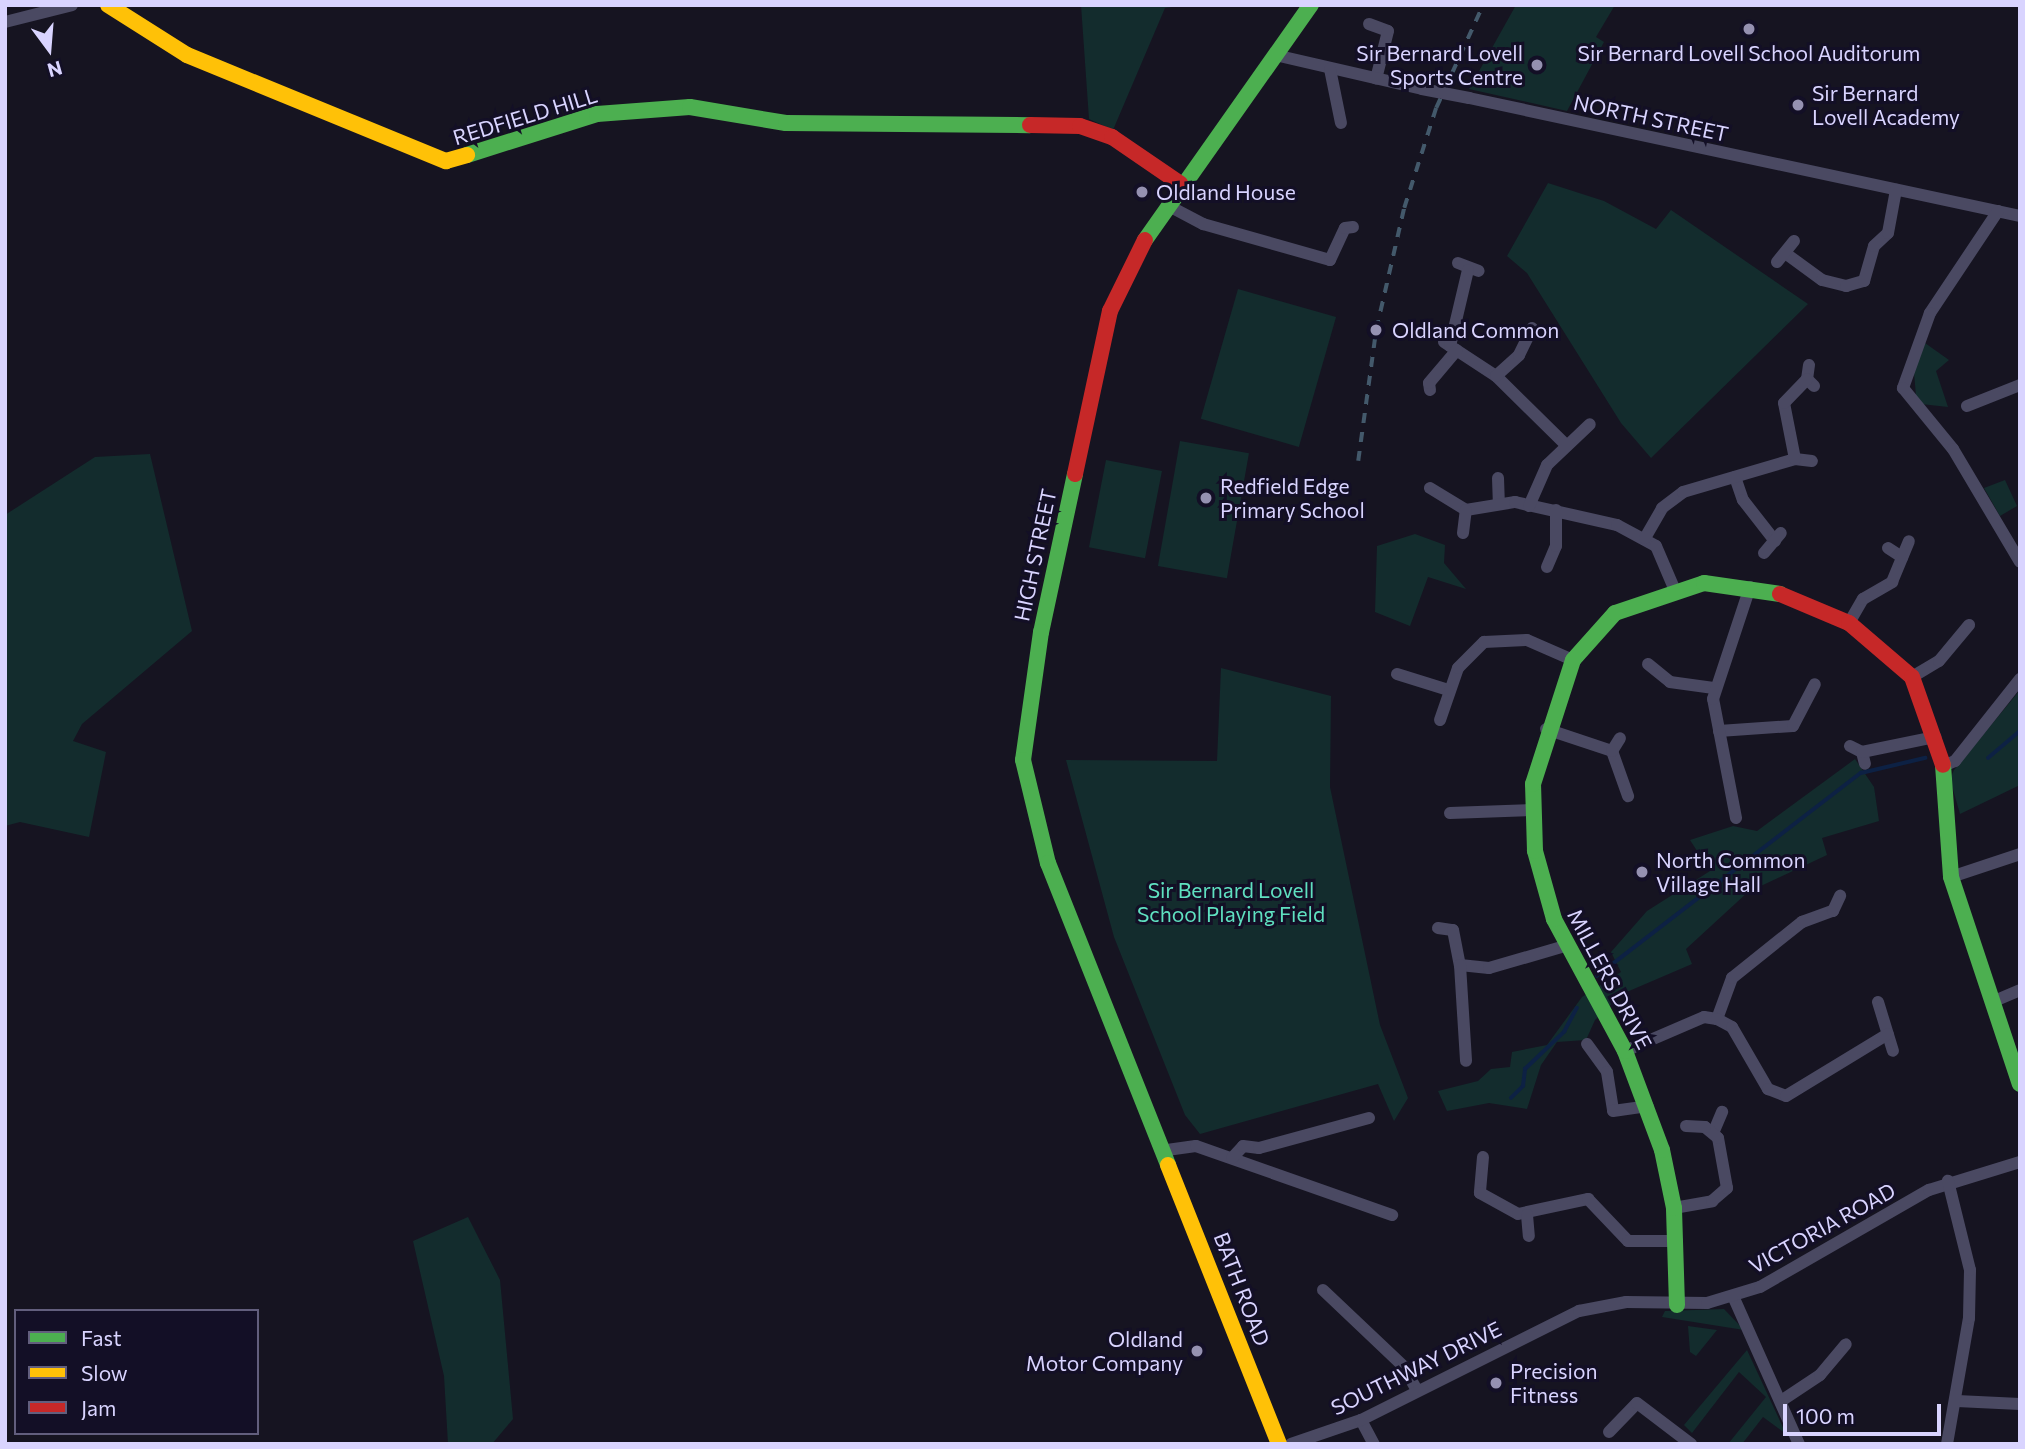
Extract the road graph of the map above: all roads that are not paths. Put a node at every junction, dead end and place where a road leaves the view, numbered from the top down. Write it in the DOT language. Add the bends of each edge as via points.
graph roads {
  1 [pos="72,5"];
  2 [pos="108,5"];
  3 [pos="1310,6"];
  4 [pos="5,22"];
  5 [pos="1369,24"];
  6 [pos="1275,55"];
  7 [pos="1330,69"];
  8 [pos="1376,79"];
  9 [pos="1340,123"];
  10 [pos="1181,184"];
  11 [pos="1896,190"];
  12 [pos="1167,205"];
  13 [pos="1998,211"];
  14 [pos="2020,216"];
  15 [pos="1353,227"];
  16 [pos="1794,241"];
  17 [pos="1468,268"];
  18 [pos="1532,328"];
  19 [pos="1450,346"];
  20 [pos="1809,365"];
  21 [pos="1496,376"];
  22 [pos="2020,385"];
  23 [pos="1430,390"];
  24 [pos="1967,406"];
  25 [pos="1590,424"];
  26 [pos="1566,445"];
  27 [pos="1795,459"];
  28 [pos="1812,461"];
  29 [pos="1735,477"];
  30 [pos="1498,478"];
  31 [pos="1430,488"];
  32 [pos="1499,502"];
  33 [pos="1529,506"];
  34 [pos="1466,510"];
  35 [pos="1556,510"];
  36 [pos="1463,533"];
  37 [pos="1645,538"];
  38 [pos="1909,541"];
  39 [pos="1888,548"];
  40 [pos="1764,553"];
  41 [pos="1902,556"];
  42 [pos="2020,562"];
  43 [pos="1548,567"];
  44 [pos="1750,587"];
  45 [pos="1674,588"];
  46 [pos="1849,623"];
  47 [pos="1969,625"];
  48 [pos="1960,640"];
  49 [pos="1972,648"];
  50 [pos="1573,660"];
  51 [pos="1648,664"];
  52 [pos="1397,674"];
  53 [pos="1912,677"];
  54 [pos="2020,679"];
  55 [pos="1815,684"];
  56 [pos="1714,688"];
  57 [pos="1448,690"];
  58 [pos="1440,720"];
  59 [pos="1546,729"];
  60 [pos="1719,732"];
  61 [pos="1935,737"];
  62 [pos="1620,738"];
  63 [pos="1850,746"];
  64 [pos="1612,751"];
  65 [pos="1943,766"];
  66 [pos="1628,796"];
  67 [pos="1532,810"];
  68 [pos="1450,813"];
  69 [pos="1736,818"];
  70 [pos="2020,854"];
  71 [pos="1951,877"];
  72 [pos="1840,896"];
  73 [pos="1438,928"];
  74 [pos="1565,946"];
  75 [pos="1460,965"];
  76 [pos="1450,978"];
  77 [pos="2020,990"];
  78 [pos="1878,1002"];
  79 [pos="1992,1002"];
  80 [pos="1717,1018"];
  81 [pos="1888,1034"];
  82 [pos="1587,1044"];
  83 [pos="1625,1051"];
  84 [pos="1893,1051"];
  85 [pos="1466,1060"];
  86 [pos="2020,1084"];
  87 [pos="1648,1106"];
  88 [pos="1722,1112"];
  89 [pos="1369,1118"];
  90 [pos="1350,1124"];
  91 [pos="1686,1126"];
  92 [pos="1714,1131"];
  93 [pos="1354,1137"];
  94 [pos="1167,1150"];
  95 [pos="1483,1157"];
  96 [pos="1232,1158"];
  97 [pos="2020,1162"];
  98 [pos="1948,1181"];
  99 [pos="1674,1208"];
  100 [pos="1392,1215"];
  101 [pos="1527,1215"];
  102 [pos="1530,1236"];
  103 [pos="1677,1241"];
  104 [pos="1323,1290"];
  105 [pos="1733,1296"];
  106 [pos="1678,1304"];
  107 [pos="1518,1339"];
  108 [pos="1846,1343"];
  109 [pos="1417,1390"];
  110 [pos="1781,1401"];
  111 [pos="1957,1401"];
  112 [pos="2020,1404"];
  113 [pos="1361,1420"];
  114 [pos="1609,1432"];
  115 [pos="1797,1443"];
  116 [pos="1279,1444"];
  117 [pos="1291,1444"];
  118 [pos="1374,1444"];
  119 [pos="1691,1444"];
  120 [pos="1947,1444"];
  1 -- 4 [label="street"];
  2 -- 10 [label="street, REDFIELD HILL" via="187,55 446,161 597,114 690,107 786,123 1080,126 1112,137"];
  3 -- 6 [label="street, HIGH STREET"];
  5 -- 8 [label="street" via="1388,31"];
  6 -- 7 [label="street, NORTH STREET"];
  6 -- 10 [label="street, HIGH STREET"];
  7 -- 8 [label="street, NORTH STREET"];
  7 -- 9 [label="street"];
  8 -- 11 [label="street, NORTH STREET, bridge"];
  10 -- 12 [label="street, HIGH STREET"];
  11 -- 13 [label="street, NORTH STREET"];
  11 -- 16 [label="street" via="1888,233 1874,246 1864,281 1846,286 1822,280 1781,258"];
  12 -- 15 [label="street" via="1203,223 1330,260 1345,228"];
  12 -- 94 [label="street, HIGH STREET" via="1110,311 1041,632 1023,760 1048,863"];
  13 -- 14 [label="street, NORTH STREET"];
  13 -- 42 [label="street" via="1930,313 1903,373 1907,398 1952,449"];
  17 -- 19 [label="street"];
  18 -- 21 [label="street" via="1518,355"];
  19 -- 21 [label="street"];
  19 -- 23 [label="street" via="1429,383"];
  20 -- 27 [label="street" via="1810,383 1784,403"];
  21 -- 26 [label="street"];
  22 -- 24 [label="street"];
  25 -- 26 [label="street"];
  26 -- 33 [label="street" via="1546,465"];
  27 -- 28 [label="street"];
  27 -- 29 [label="street"];
  29 -- 37 [label="street" via="1683,492 1662,508"];
  29 -- 40 [label="street" via="1744,500 1778,537"];
  30 -- 32 [label="street"];
  31 -- 34 [label="street"];
  32 -- 33 [label="street"];
  32 -- 34 [label="street"];
  33 -- 35 [label="street"];
  34 -- 36 [label="street"];
  35 -- 37 [label="street" via="1595,516"];
  35 -- 43 [label="street" via="1556,546"];
  37 -- 45 [label="street" via="1664,554"];
  38 -- 41 [label="street"];
  39 -- 41 [label="street"];
  41 -- 46 [label="street" via="1892,582 1863,599"];
  44 -- 45 [label="street, MILLERS DRIVE"];
  44 -- 46 [label="street, MILLERS DRIVE" via="1809,602"];
  44 -- 56 [label="street"];
  45 -- 50 [label="street, MILLERS DRIVE" via="1615,613"];
  46 -- 53 [label="street, MILLERS DRIVE"];
  47 -- 48 [label="street"];
  48 -- 49 [label="street"];
  48 -- 53 [label="street"];
  50 -- 57 [label="street" via="1544,645 1502,636 1470,650"];
  50 -- 59 [label="street, MILLERS DRIVE"];
  51 -- 56 [label="street" via="1670,682"];
  52 -- 57 [label="street"];
  53 -- 61 [label="street, MILLERS DRIVE"];
  54 -- 65 [label="street" via="1955,761"];
  55 -- 60 [label="street" via="1812,705 1785,729"];
  56 -- 60 [label="street"];
  57 -- 58 [label="street"];
  59 -- 64 [label="street"];
  59 -- 67 [label="street, MILLERS DRIVE"];
  60 -- 69 [label="street" via="1724,789"];
  61 -- 63 [label="street" via="1863,758"];
  61 -- 65 [label="street, MILLERS DRIVE"];
  62 -- 64 [label="street"];
  64 -- 66 [label="street" via="1630,780"];
  65 -- 71 [label="street, MILLERS DRIVE"];
  67 -- 68 [label="street"];
  67 -- 74 [label="street, MILLERS DRIVE" via="1543,888"];
  70 -- 71 [label="street"];
  71 -- 79 [label="street, MILLERS DRIVE"];
  72 -- 80 [label="street" via="1833,911 1802,922 1732,978"];
  73 -- 75 [label="street" via="1456,928"];
  74 -- 75 [label="street" via="1489,968"];
  74 -- 83 [label="street, MILLERS DRIVE"];
  75 -- 76 [label="street"];
  75 -- 85 [label="street" via="1457,1044"];
  77 -- 79 [label="street"];
  78 -- 81 [label="street"];
  79 -- 86 [label="street, MILLERS DRIVE"];
  80 -- 81 [label="street" via="1732,1027 1778,1096 1795,1093"];
  80 -- 83 [label="street" via="1704,1017"];
  81 -- 84 [label="street"];
  82 -- 87 [label="street" via="1607,1072 1613,1111"];
  83 -- 87 [label="street, MILLERS DRIVE"];
  87 -- 99 [label="street, MILLERS DRIVE"];
  88 -- 92 [label="street"];
  89 -- 90 [label="street"];
  90 -- 93 [label="street"];
  90 -- 96 [label="street" via="1259,1148 1243,1146"];
  91 -- 92 [label="street"];
  92 -- 99 [label="street" via="1724,1154 1727,1188 1712,1201"];
  94 -- 96 [label="street" via="1196,1146"];
  94 -- 116 [label="street, BATH ROAD"];
  95 -- 101 [label="street" via="1480,1193"];
  96 -- 100 [label="street"];
  97 -- 98 [label="street, VICTORIA ROAD"];
  98 -- 105 [label="street, VICTORIA ROAD"];
  98 -- 111 [label="street" via="1970,1270"];
  99 -- 103 [label="street, MILLERS DRIVE"];
  101 -- 102 [label="street"];
  101 -- 103 [label="street" via="1588,1199 1628,1241"];
  103 -- 106 [label="street, MILLERS DRIVE"];
  104 -- 109 [label="street" via="1403,1366"];
  105 -- 106 [label="street, VICTORIA ROAD"];
  105 -- 110 [label="street"];
  106 -- 107 [label="street, VICTORIA ROAD" via="1612,1304 1579,1311"];
  107 -- 109 [label="street, SOUTHWAY DRIVE"];
  108 -- 110 [label="street" via="1807,1385"];
  109 -- 113 [label="street, SOUTHWAY DRIVE"];
  110 -- 115 [label="street"];
  111 -- 112 [label="street"];
  111 -- 120 [label="street"];
  113 -- 117 [label="street, SOUTHWAY DRIVE"];
  113 -- 118 [label="street"];
  114 -- 119 [label="street" via="1637,1404"];
}
